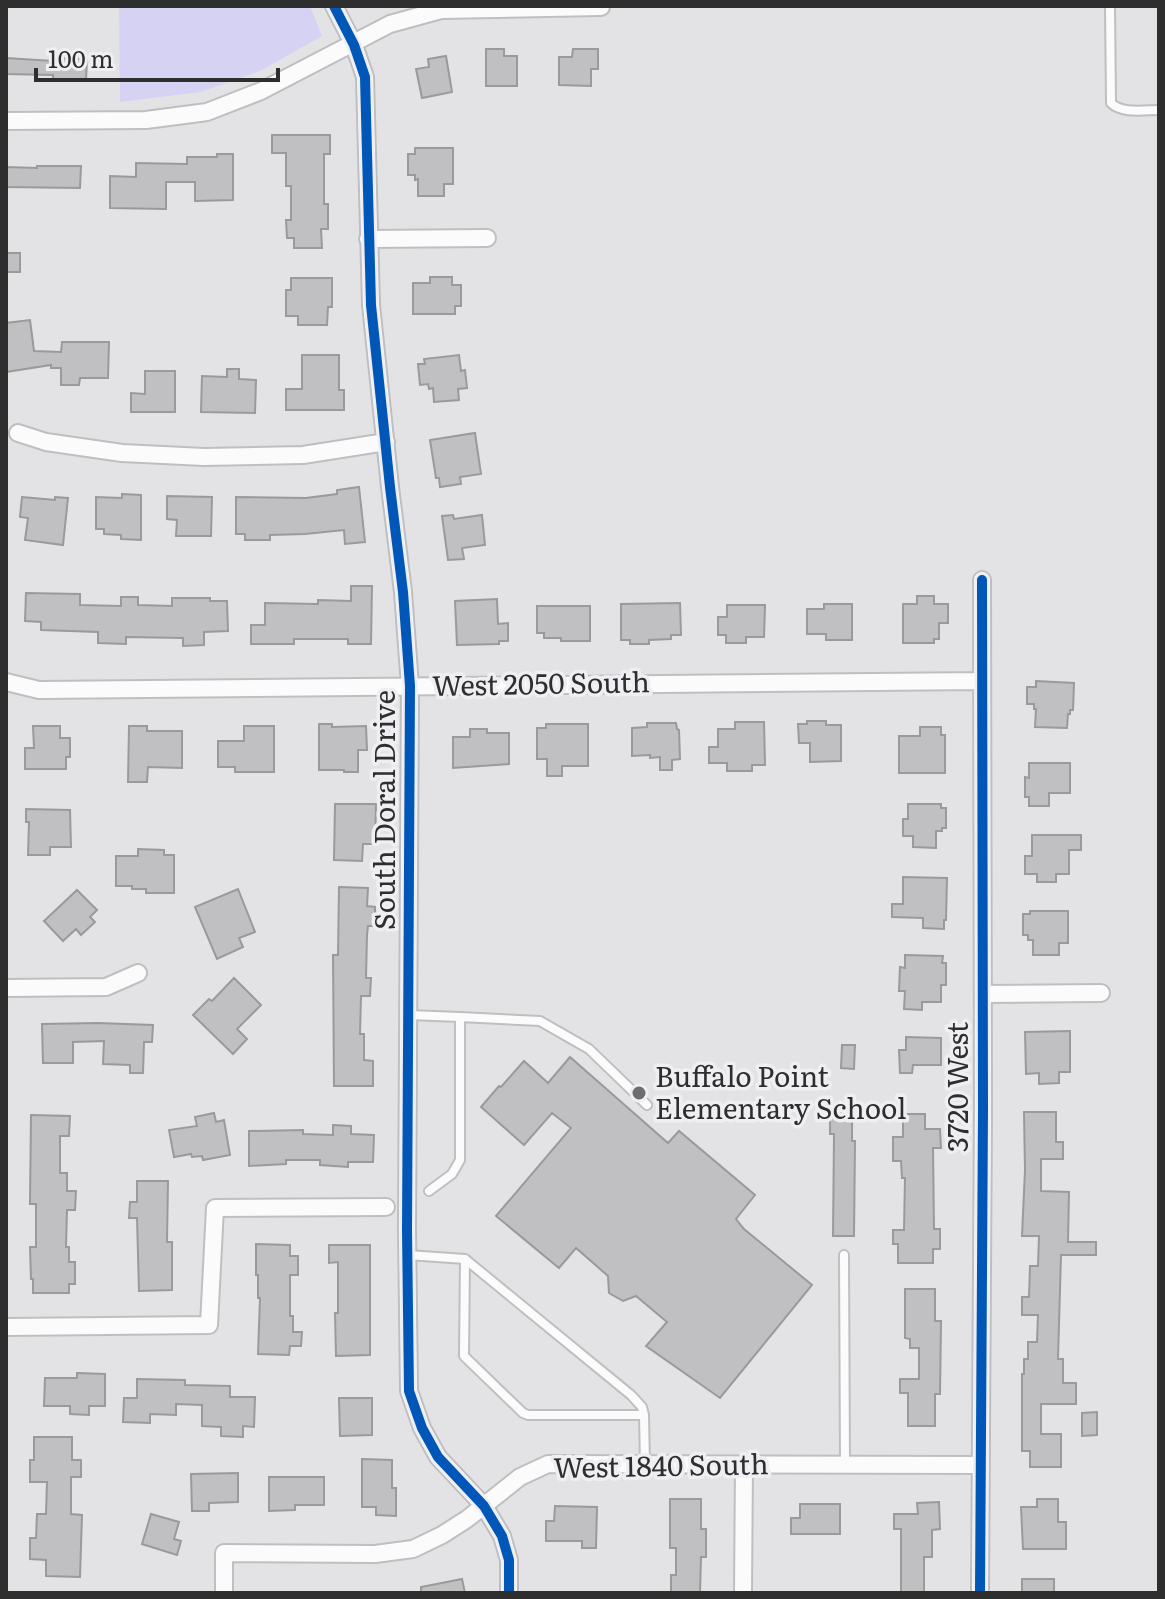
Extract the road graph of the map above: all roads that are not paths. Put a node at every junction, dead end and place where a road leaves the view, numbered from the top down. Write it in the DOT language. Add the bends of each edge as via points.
graph roads {
  1 [pos="334,6"];
  2 [pos="1110,6"];
  3 [pos="601,7"];
  4 [pos="493,8"];
  5 [pos="354,45"];
  6 [pos="1159,110"];
  7 [pos="6,121"];
  8 [pos="487,238"];
  9 [pos="368,239"];
  10 [pos="18,433"];
  11 [pos="386,442"];
  12 [pos="982,580"];
  13 [pos="982,681"];
  14 [pos="6,682"];
  15 [pos="410,686"];
  16 [pos="138,973"];
  17 [pos="6,988"];
  18 [pos="1101,993"];
  19 [pos="983,994"];
  20 [pos="408,1015"];
  21 [pos="460,1017"];
  22 [pos="647,1105"];
  23 [pos="429,1191"];
  24 [pos="386,1207"];
  25 [pos="408,1255"];
  26 [pos="844,1255"];
  27 [pos="465,1259"];
  28 [pos="6,1327"];
  29 [pos="644,1415"];
  30 [pos="645,1464"];
  31 [pos="744,1464"];
  32 [pos="845,1464"];
  33 [pos="980,1465"];
  34 [pos="484,1506"];
  35 [pos="224,1593"];
  36 [pos="509,1593"];
  37 [pos="743,1593"];
  38 [pos="980,1593"];
  1 -- 5 [label="street, South Doral Drive"];
  2 -- 6 [label="lane" via="1111,103 1122,110"];
  3 -- 4 [label="street"];
  4 -- 5 [label="street" via="441,10 390,24"];
  5 -- 7 [label="street" via="207,112 146,120"];
  5 -- 9 [label="street, South Doral Drive" via="365,77"];
  8 -- 9 [label="street"];
  9 -- 11 [label="street, South Doral Drive"];
  10 -- 11 [label="street" via="122,453 204,457 303,455"];
  11 -- 15 [label="street, South Doral Drive"];
  12 -- 13 [label="street, 3720 West"];
  13 -- 15 [label="street, West 2050 South"];
  13 -- 19 [label="street, 3720 West"];
  14 -- 15 [label="street, West 2050 South" via="39,690"];
  15 -- 20 [label="street, South Doral Drive"];
  16 -- 17 [label="street" via="106,987"];
  18 -- 19 [label="street"];
  19 -- 33 [label="street, 3720 West"];
  20 -- 21 [label="lane"];
  20 -- 25 [label="street, South Doral Drive"];
  21 -- 22 [label="lane" via="540,1021 589,1049"];
  21 -- 23 [label="lane" via="460,1160 452,1174"];
  24 -- 28 [label="street" via="215,1208 209,1325"];
  25 -- 27 [label="lane"];
  25 -- 34 [label="street, South Doral Drive" via="409,1391 438,1457"];
  26 -- 32 [label="lane"];
  27 -- 29 [label="lane" via="631,1395"];
  27 -- 29 [label="lane" via="464,1356 523,1413"];
  29 -- 30 [label="lane"];
  30 -- 31 [label="street, West 1840 South"];
  30 -- 34 [label="street, West 1840 South" via="548,1464 520,1477"];
  31 -- 32 [label="street, West 1840 South"];
  31 -- 37 [label="street"];
  32 -- 33 [label="street, West 1840 South"];
  33 -- 38 [label="street, 3720 West"];
  34 -- 35 [label="street, West 1840 South" via="413,1549 375,1554 224,1553"];
  34 -- 36 [label="street, South Doral Drive" via="509,1560"];
}
